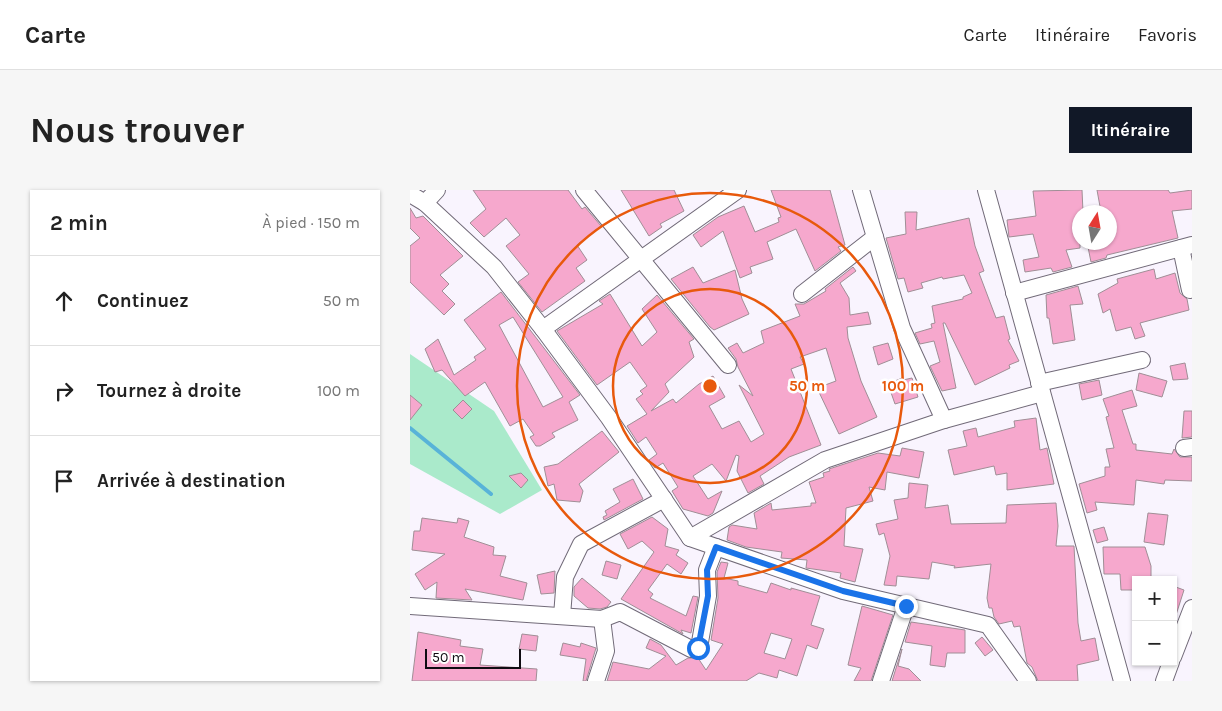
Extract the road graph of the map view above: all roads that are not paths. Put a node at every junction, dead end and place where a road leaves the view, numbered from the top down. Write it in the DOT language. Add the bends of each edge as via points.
graph roads {
  1 [pos="437,190"];
  2 [pos="584,190"];
  3 [pos="738,190"];
  4 [pos="861,190"];
  5 [pos="986,190"];
  6 [pos="410,194"];
  7 [pos="425,203"];
  8 [pos="875,237"];
  9 [pos="1187,246"];
  10 [pos="640,259"];
  11 [pos="1190,290"];
  12 [pos="1014,293"];
  13 [pos="802,294"];
  14 [pos="544,329"];
  15 [pos="1142,360"];
  16 [pos="728,365"];
  17 [pos="1040,388"];
  18 [pos="944,420"];
  19 [pos="664,499"];
  20 [pos="690,538"];
  21 [pos="716,547"];
  22 [pos="410,606"];
  23 [pos="906,606"];
  24 [pos="1192,608"];
  25 [pos="562,616"];
  26 [pos="602,619"];
  27 [pos="1177,646"];
  28 [pos="1170,666"];
  29 [pos="596,681"];
  30 [pos="881,681"];
  31 [pos="1028,681"];
  32 [pos="1122,681"];
  33 [pos="1164,681"];
  1 -- 7 [label="street"];
  2 -- 10 [label="street"];
  3 -- 10 [label="street"];
  4 -- 8 [label="street"];
  5 -- 12 [label="street"];
  6 -- 7 [label="street"];
  7 -- 14 [label="street" via="494,267"];
  8 -- 13 [label="street"];
  8 -- 18 [label="street" via="902,328"];
  9 -- 11 [label="street"];
  9 -- 12 [label="street"];
  10 -- 14 [label="street"];
  10 -- 16 [label="street"];
  12 -- 17 [label="street"];
  14 -- 19 [label="street"];
  15 -- 17 [label="street"];
  17 -- 18 [label="street"];
  17 -- 32 [label="street"];
  18 -- 20 [label="street" via="825,460"];
  19 -- 20 [label="street"];
  19 -- 25 [label="street" via="581,544 565,577"];
  20 -- 21 [label="street"];
  21 -- 23 [label="street" via="843,591"];
  21 -- 26 [label="street" via="707,570 708,596 698,648 692,649 620,612"];
  22 -- 25 [label="street"];
  23 -- 30 [label="street"];
  23 -- 31 [label="street" via="988,625"];
  24 -- 27 [label="street"];
  25 -- 26 [label="street"];
  26 -- 29 [label="street" via="606,651"];
  28 -- 33 [label="street"];
}
